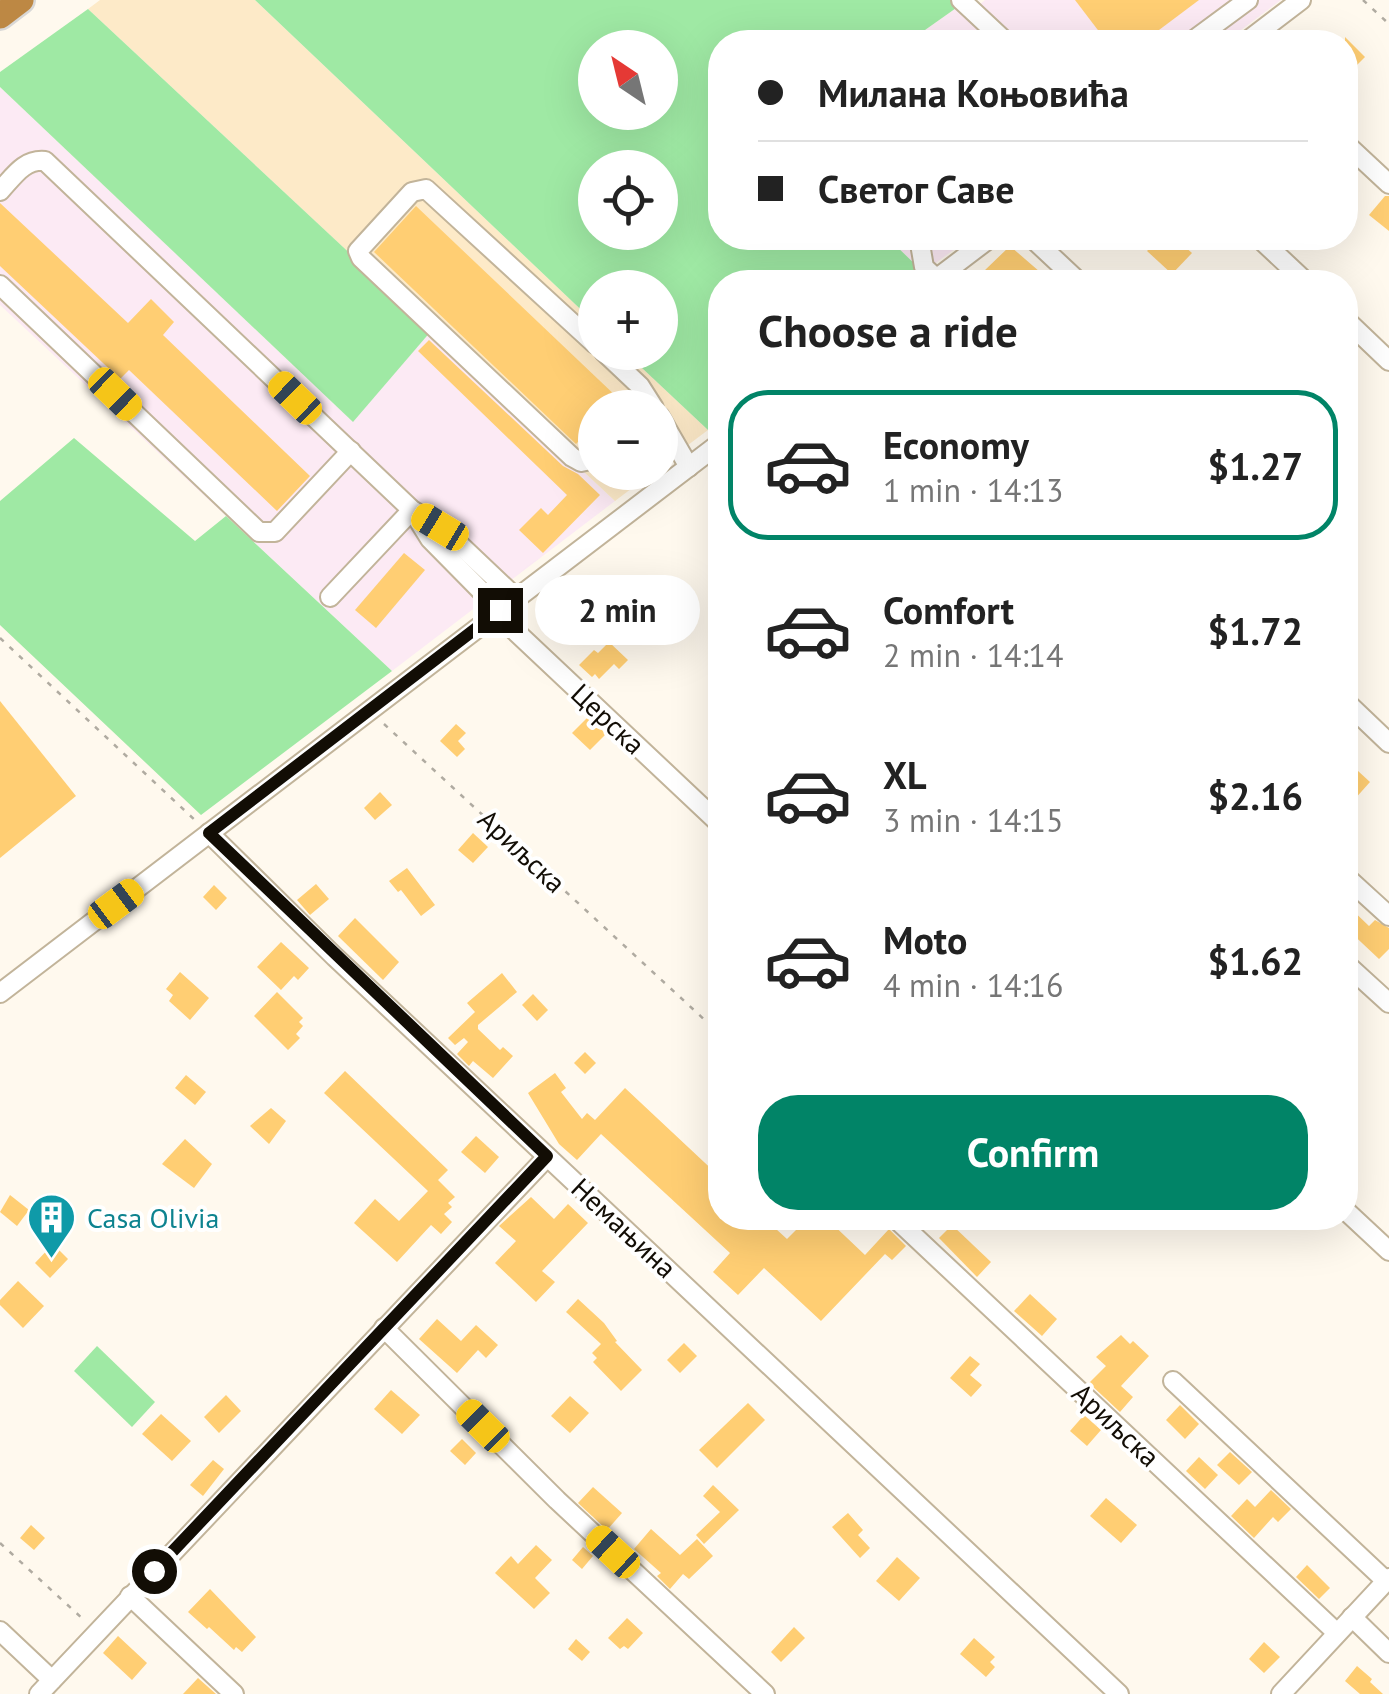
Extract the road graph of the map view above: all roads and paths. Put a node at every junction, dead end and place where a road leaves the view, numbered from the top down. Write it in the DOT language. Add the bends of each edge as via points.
graph roads {
  1 [pos="21,0"];
  2 [pos="961,0"];
  3 [pos="1248,0"];
  4 [pos="1301,0"];
  5 [pos="1364,0"];
  6 [pos="0,16"];
  7 [pos="1389,24"];
  8 [pos="993,30"];
  9 [pos="1207,30"];
  10 [pos="1262,30"];
  11 [pos="1358,155"];
  12 [pos="1389,184"];
  13 [pos="0,190"];
  14 [pos="974,250"];
  15 [pos="1045,250"];
  16 [pos="1272,250"];
  17 [pos="948,270"];
  18 [pos="1066,270"];
  19 [pos="1293,270"];
  20 [pos="0,285"];
  21 [pos="578,328"];
  22 [pos="1358,332"];
  23 [pos="1389,361"];
  24 [pos="623,370"];
  25 [pos="643,390"];
  26 [pos="678,449"];
  27 [pos="351,451"];
  28 [pos="708,453"];
  29 [pos="578,460"];
  30 [pos="688,467"];
  31 [pos="412,510"];
  32 [pos="330,597"];
  33 [pos="516,598"];
  34 [pos="498,612"];
  35 [pos="0,638"];
  36 [pos="369,710"];
  37 [pos="1358,713"];
  38 [pos="1389,743"];
  39 [pos="708,813"];
  40 [pos="209,833"];
  41 [pos="1358,888"];
  42 [pos="1389,916"];
  43 [pos="1358,975"];
  44 [pos="0,992"];
  45 [pos="1389,1003"];
  46 [pos="708,1023"];
  47 [pos="547,1156"];
  48 [pos="1358,1222"];
  49 [pos="909,1230"];
  50 [pos="1389,1251"];
  51 [pos="384,1328"];
  52 [pos="1172,1381"];
  53 [pos="0,1543"];
  54 [pos="1387,1580"];
  55 [pos="130,1596"];
  56 [pos="1352,1617"];
  57 [pos="0,1631"];
  58 [pos="98,1632"];
  59 [pos="1337,1633"];
  60 [pos="1389,1652"];
  61 [pos="45,1687"];
  62 [pos="234,1694"];
  63 [pos="765,1694"];
  64 [pos="1119,1694"];
  65 [pos="1281,1694"];
  1 -- 6 [label="highway"];
  2 -- 8 [label="street"];
  3 -- 9 [label="street"];
  4 -- 10 [label="street"];
  5 -- 7 [label="path"];
  11 -- 12 [label="street"];
  13 -- 27 [label="street" via="24,166 45,161"];
  14 -- 17 [label="street"];
  15 -- 18 [label="street"];
  16 -- 19 [label="street"];
  20 -- 27 [label="street" via="259,532 275,532"];
  21 -- 29 [label="street" via="426,189 412,192 358,251"];
  22 -- 23 [label="street"];
  24 -- 25 [label="street"];
  26 -- 30 [label="street"];
  27 -- 31 [label="street"];
  28 -- 30 [label="street"];
  30 -- 33 [label="street"];
  31 -- 32 [label="street"];
  31 -- 33 [label="street" via="440,527"];
  31 -- 34 [label="street, Церска" via="430,540"];
  33 -- 34 [label="street"];
  34 -- 36 [label="street"];
  34 -- 39 [label="street, Церска"];
  35 -- 40 [label="path"];
  36 -- 40 [label="street"];
  36 -- 46 [label="path, Ариљска"];
  37 -- 38 [label="street"];
  40 -- 44 [label="street"];
  40 -- 47 [label="street, Немањина"];
  41 -- 42 [label="street"];
  43 -- 45 [label="street"];
  47 -- 51 [label="street"];
  47 -- 64 [label="street, Немањина"];
  48 -- 50 [label="street"];
  49 -- 59 [label="street, Ариљска"];
  51 -- 55 [label="street"];
  51 -- 63 [label="street"];
  52 -- 54 [label="street"];
  53 -- 58 [label="path"];
  54 -- 56 [label="street"];
  55 -- 58 [label="street"];
  55 -- 62 [label="street"];
  56 -- 59 [label="street"];
  56 -- 60 [label="street"];
  57 -- 61 [label="street"];
  58 -- 61 [label="street"];
  59 -- 65 [label="street"];
}
